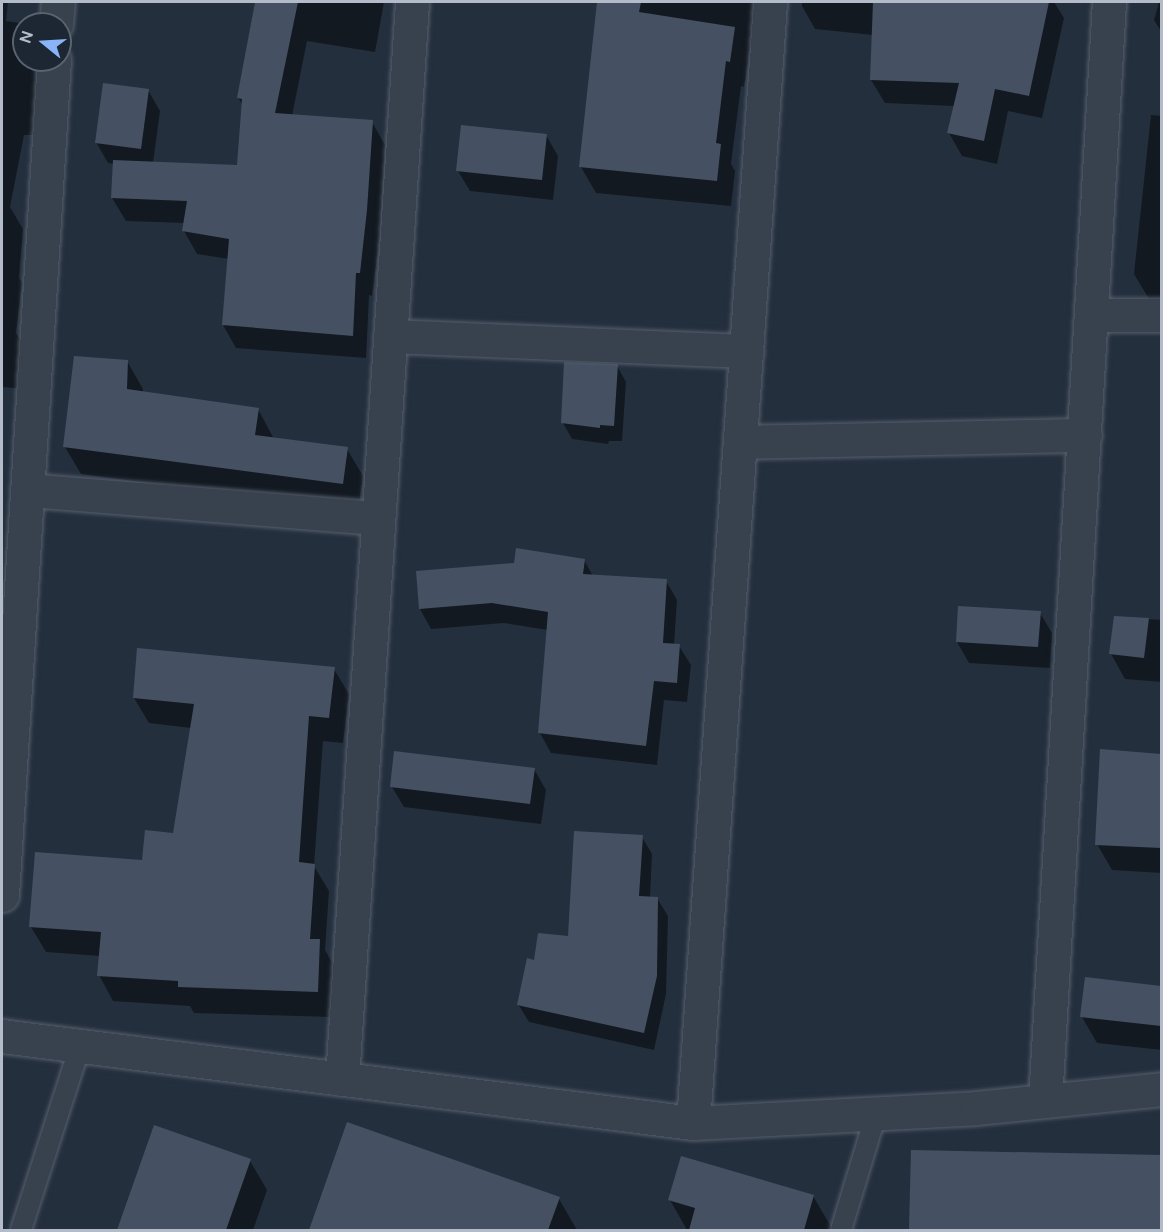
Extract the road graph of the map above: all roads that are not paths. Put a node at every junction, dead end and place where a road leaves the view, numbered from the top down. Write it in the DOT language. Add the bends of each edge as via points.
graph roads {
  1 [pos="412,2"];
  2 [pos="771,2"];
  3 [pos="1109,2"];
  4 [pos="53,72"];
  5 [pos="1092,315"];
  6 [pos="1161,315"];
  7 [pos="390,336"];
  8 [pos="747,351"];
  9 [pos="1085,435"];
  10 [pos="741,442"];
  11 [pos="27,490"];
  12 [pos="378,518"];
  13 [pos="2,895"];
  14 [pos="2,1036"];
  15 [pos="80,1046"];
  16 [pos="342,1079"];
  17 [pos="1161,1089"];
  18 [pos="1046,1101"];
  19 [pos="876,1114"];
  20 [pos="693,1123"];
  21 [pos="21,1230"];
  22 [pos="841,1230"];
  1 -- 7 [label="street"];
  2 -- 8 [label="street"];
  3 -- 5 [label="street"];
  4 -- 11 [label="street"];
  5 -- 6 [label="street"];
  5 -- 9 [label="street"];
  7 -- 8 [label="street"];
  7 -- 12 [label="street"];
  8 -- 10 [label="street"];
  9 -- 10 [label="street"];
  9 -- 18 [label="street"];
  10 -- 20 [label="street"];
  11 -- 12 [label="street"];
  11 -- 13 [label="street"];
  12 -- 16 [label="street"];
  14 -- 15 [label="street"];
  15 -- 16 [label="street"];
  15 -- 21 [label="lane"];
  16 -- 20 [label="street"];
  17 -- 18 [label="street"];
  18 -- 19 [label="street"];
  19 -- 20 [label="street"];
  19 -- 22 [label="lane"];
}
